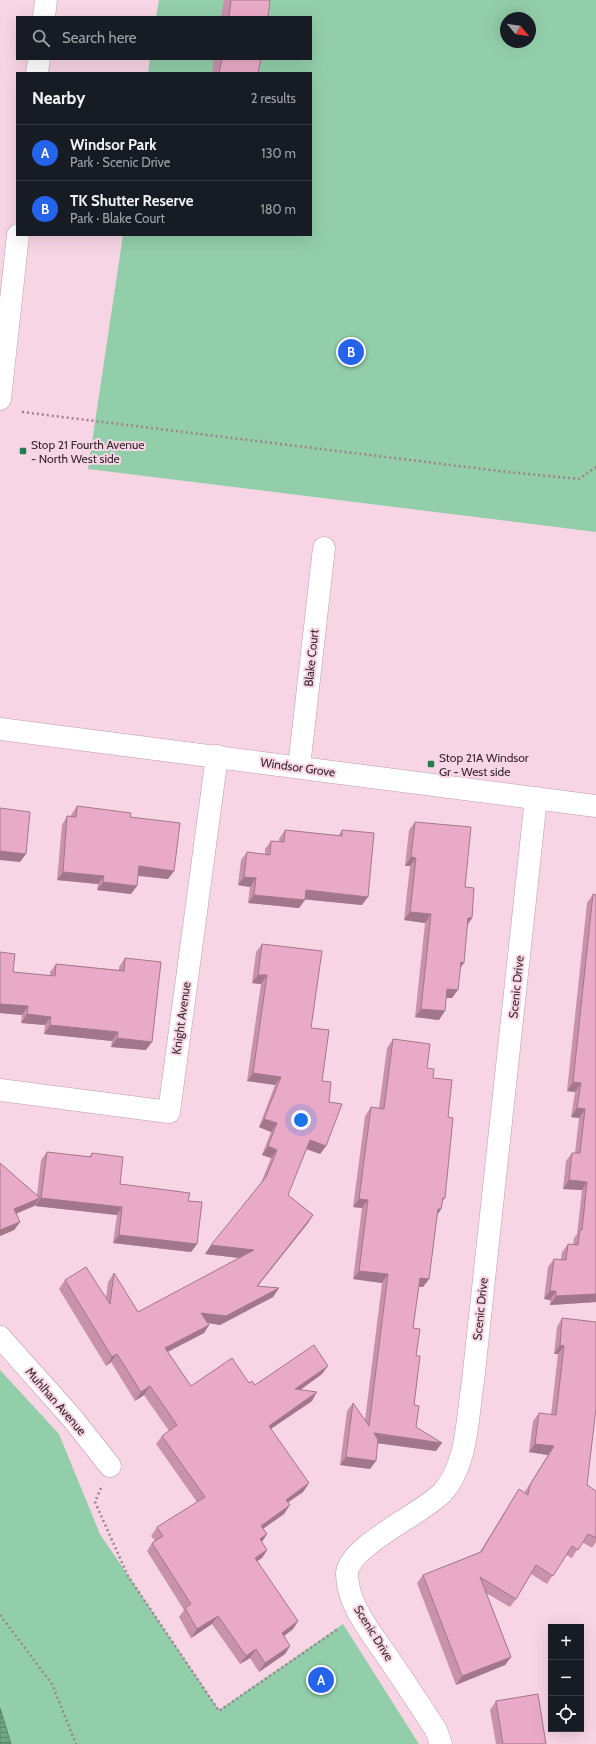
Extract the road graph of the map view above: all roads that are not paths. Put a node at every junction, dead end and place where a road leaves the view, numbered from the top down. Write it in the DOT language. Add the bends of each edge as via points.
graph roads {
  1 [pos="46,0"];
  2 [pos="44,16"];
  3 [pos="39,60"];
  4 [pos="38,72"];
  5 [pos="12,241"];
  6 [pos="8,405"];
  7 [pos="324,548"];
  8 [pos="0,729"];
  9 [pos="217,756"];
  10 [pos="299,767"];
  11 [pos="536,798"];
  12 [pos="596,806"];
  13 [pos="0,1090"];
  14 [pos="0,1337"];
  15 [pos="110,1466"];
  16 [pos="441,1744"];
  1 -- 2 [label="street"];
  3 -- 4 [label="street"];
  5 -- 6 [label="street"];
  7 -- 10 [label="street, Blake Court"];
  8 -- 9 [label="street, Windsor Grove"];
  9 -- 10 [label="street, Windsor Grove"];
  9 -- 13 [label="street, Knight Avenue" via="169,1112"];
  10 -- 11 [label="street, Windsor Grove"];
  11 -- 12 [label="street, Windsor Grove"];
  11 -- 16 [label="street, Scenic Drive" via="473,1373 457,1470 442,1493 372,1542 352,1559 347,1572 350,1590 360,1615 436,1730"];
  14 -- 15 [label="street, Muhlhan Avenue" via="72,1418"];
}
